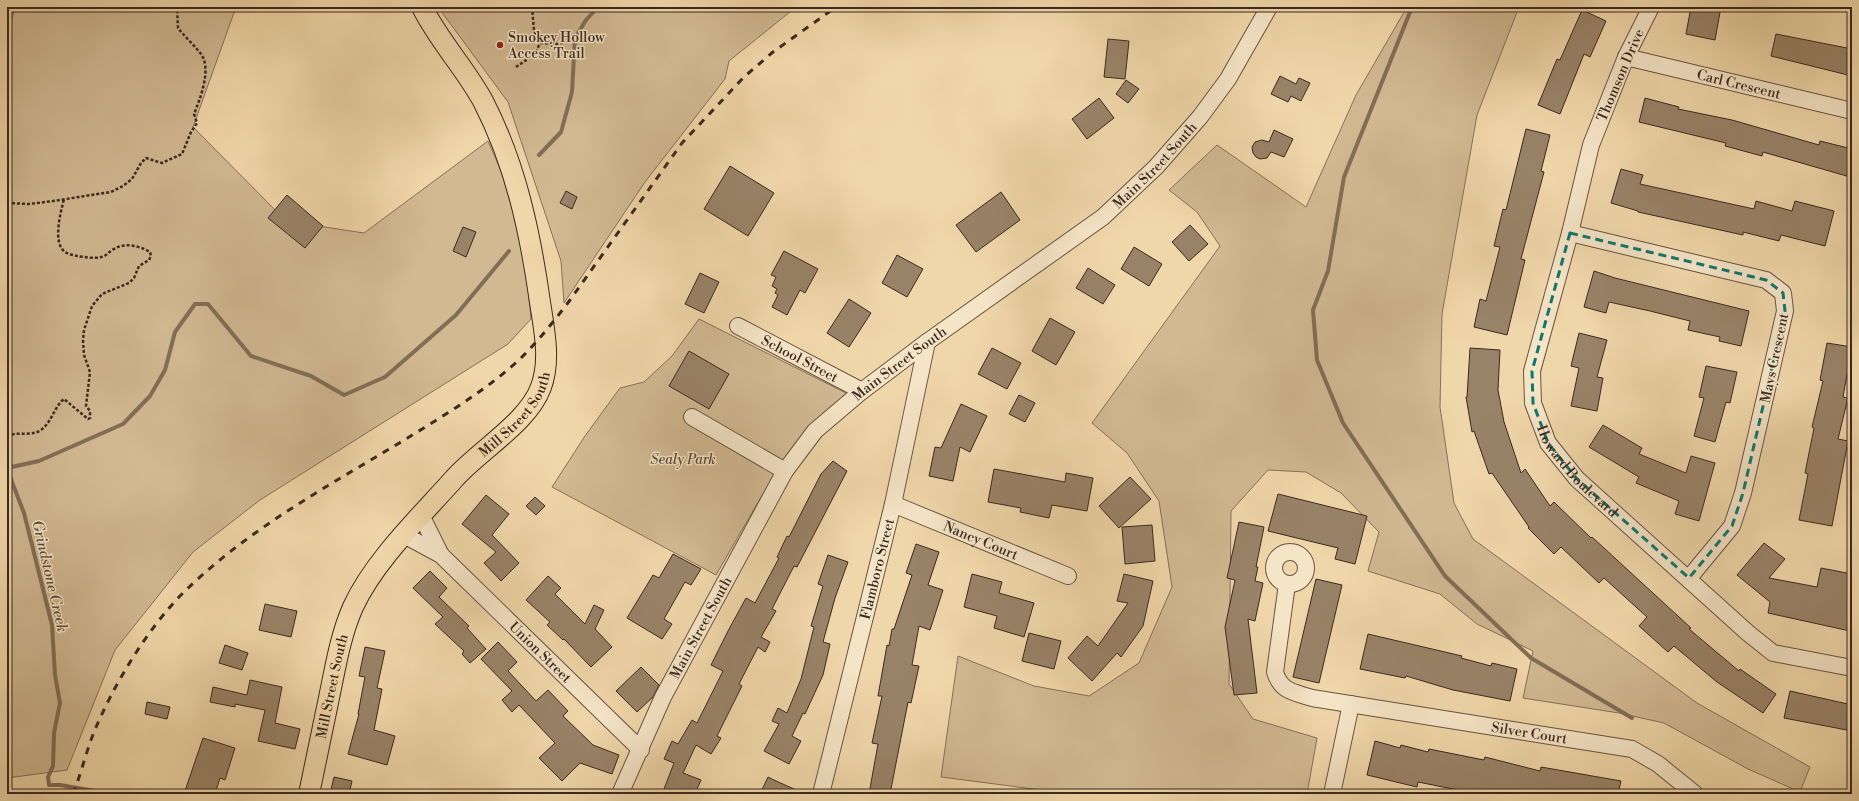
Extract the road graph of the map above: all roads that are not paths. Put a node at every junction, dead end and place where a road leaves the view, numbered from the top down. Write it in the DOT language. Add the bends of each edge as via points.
graph roads {
  1 [pos="422,7"];
  2 [pos="1268,7"];
  3 [pos="1651,7"];
  4 [pos="1626,57"];
  5 [pos="1852,111"];
  6 [pos="1591,145"];
  7 [pos="1570,233"];
  8 [pos="738,326"];
  9 [pos="927,342"];
  10 [pos="862,391"];
  11 [pos="692,417"];
  12 [pos="786,471"];
  13 [pos="893,504"];
  14 [pos="421,515"];
  15 [pos="404,535"];
  16 [pos="441,555"];
  17 [pos="1068,576"];
  18 [pos="1689,578"];
  19 [pos="1287,584"];
  20 [pos="1852,668"];
  21 [pos="1351,704"];
  22 [pos="641,750"];
  23 [pos="309,794"];
  24 [pos="620,794"];
  25 [pos="822,794"];
  26 [pos="1332,794"];
  27 [pos="1695,794"];
  1 -- 14 [label="main road, Mill Street South" via="481,98 497,128 507,155 525,213 545,335 546,365 542,386 523,416 465,466"];
  2 -- 9 [label="street, Main Street South" via="1228,79 1200,117 1156,166 1103,216"];
  3 -- 4 [label="street, Thomson Drive"];
  4 -- 5 [label="street, Carl Crescent"];
  4 -- 6 [label="street, Thomson Drive"];
  6 -- 7 [label="street, Howard Boulevard"];
  7 -- 18 [label="street, Howard Boulevard" via="1532,371 1533,403 1548,443 1577,479"];
  7 -- 18 [label="street, Mays Crescent" via="1766,280 1783,294 1785,311 1743,493 1732,526"];
  8 -- 10 [label="street, School Street"];
  9 -- 10 [label="street, Main Street South"];
  9 -- 13 [label="street, Flamboro Street"];
  10 -- 12 [label="street, Main Street South" via="815,431"];
  11 -- 12 [label="street"];
  12 -- 22 [label="street, Main Street South" via="663,697"];
  13 -- 17 [label="street, Nancy Court"];
  13 -- 25 [label="street, Flamboro Street"];
  14 -- 15 [label="main road, Mill Street South"];
  14 -- 16 [label="street, Union Street"];
  15 -- 16 [label="street, Union Street"];
  15 -- 23 [label="main road, Mill Street South" via="388,553 354,606 340,644"];
  16 -- 22 [label="street, Union Street"];
  18 -- 20 [label="street, Howard Boulevard" via="1773,653"];
  19 -- 21 [label="street, Silver Court" via="1275,672 1278,682 1283,688 1295,693"];
  21 -- 26 [label="street"];
  21 -- 27 [label="street, Silver Court" via="1632,748 1658,764"];
  22 -- 24 [label="street, Main Street South"];
}
